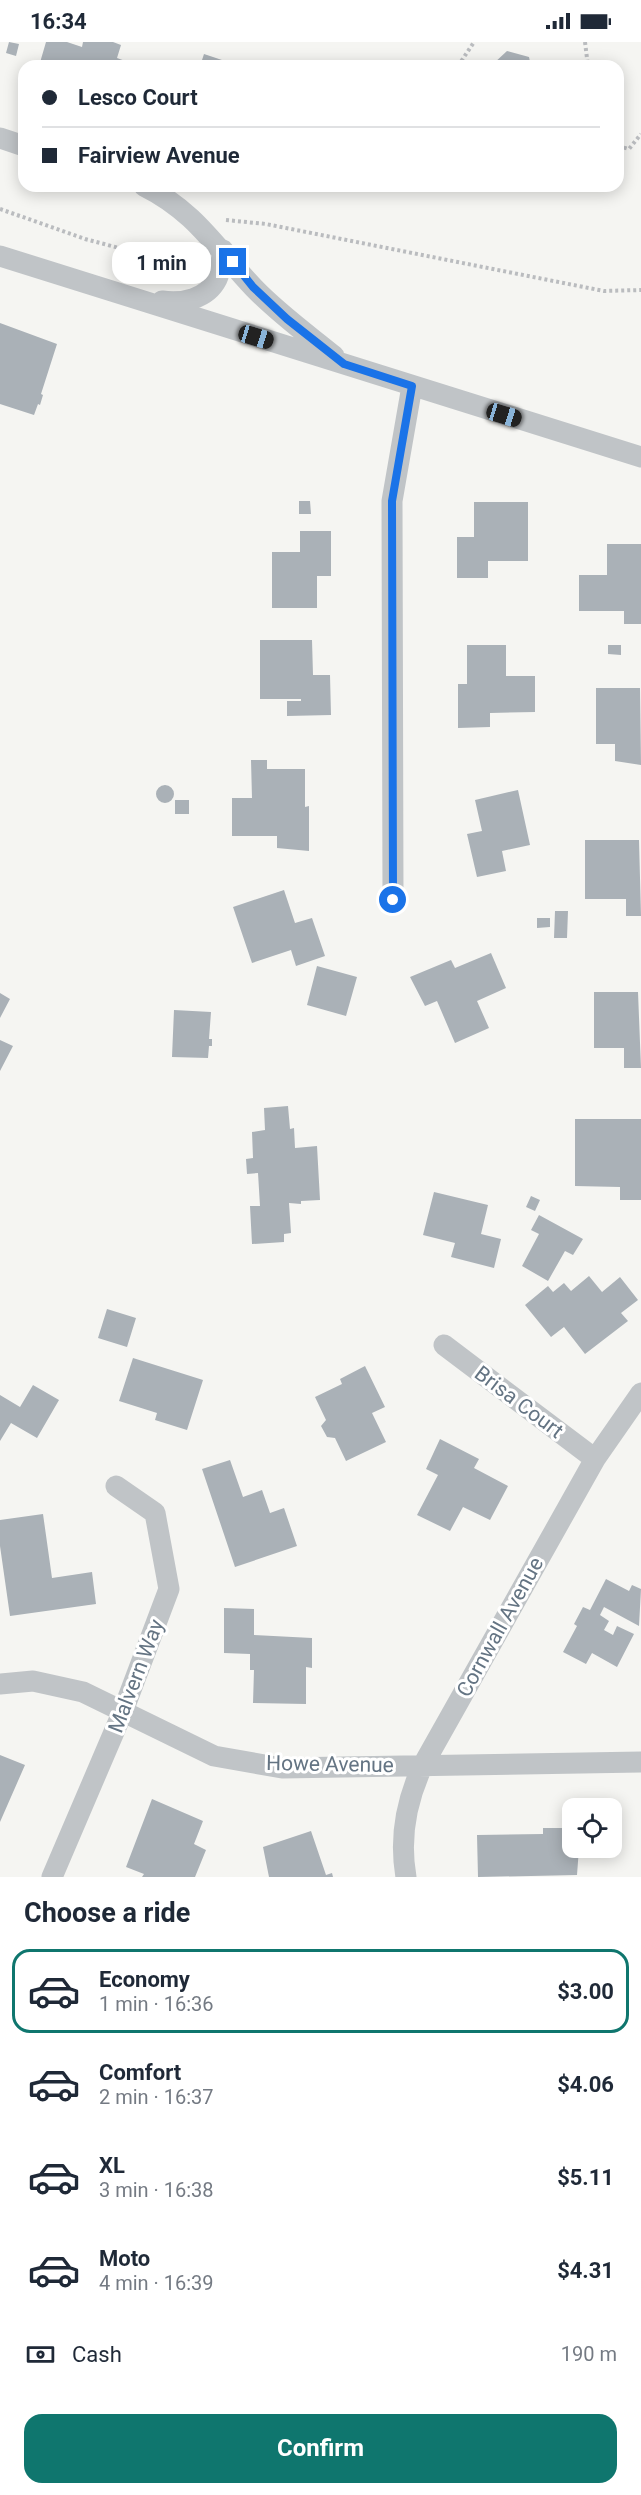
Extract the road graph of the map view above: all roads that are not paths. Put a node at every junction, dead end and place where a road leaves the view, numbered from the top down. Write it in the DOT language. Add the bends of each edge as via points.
graph roads {
  1 [pos="0,138"];
  2 [pos="18,144"];
  3 [pos="156,192"];
  4 [pos="223,250"];
  5 [pos="0,256"];
  6 [pos="126,296"];
  7 [pos="344,364"];
  8 [pos="412,386"];
  9 [pos="641,457"];
  10 [pos="393,900"];
  11 [pos="444,1345"];
  12 [pos="641,1393"];
  13 [pos="595,1459"];
  14 [pos="116,1486"];
  15 [pos="0,1684"];
  16 [pos="123,1711"];
  17 [pos="641,1762"];
  18 [pos="423,1765"];
  19 [pos="52,1877"];
  20 [pos="406,1877"];
  1 -- 2 [label="street"];
  3 -- 4 [label="street" via="191,217"];
  4 -- 6 [label="street" via="217,279 194,299 174,302"];
  4 -- 7 [label="street" via="253,287"];
  5 -- 6 [label="street"];
  6 -- 7 [label="street"];
  7 -- 8 [label="street"];
  8 -- 9 [label="street"];
  8 -- 10 [label="street" via="392,501"];
  11 -- 13 [label="street, Brisa Court"];
  12 -- 13 [label="street, Cornwall Avenue"];
  13 -- 18 [label="street, Cornwall Avenue"];
  14 -- 16 [label="street, Malvern Way" via="155,1513 169,1589"];
  15 -- 16 [label="street, Howe Avenue" via="33,1681 83,1692"];
  16 -- 18 [label="street, Howe Avenue" via="214,1756 282,1768"];
  16 -- 19 [label="street, Malvern Way"];
  17 -- 18 [label="street, Howe Avenue"];
  18 -- 20 [label="street, Cornwall Avenue" via="409,1794 401,1851"];
}
